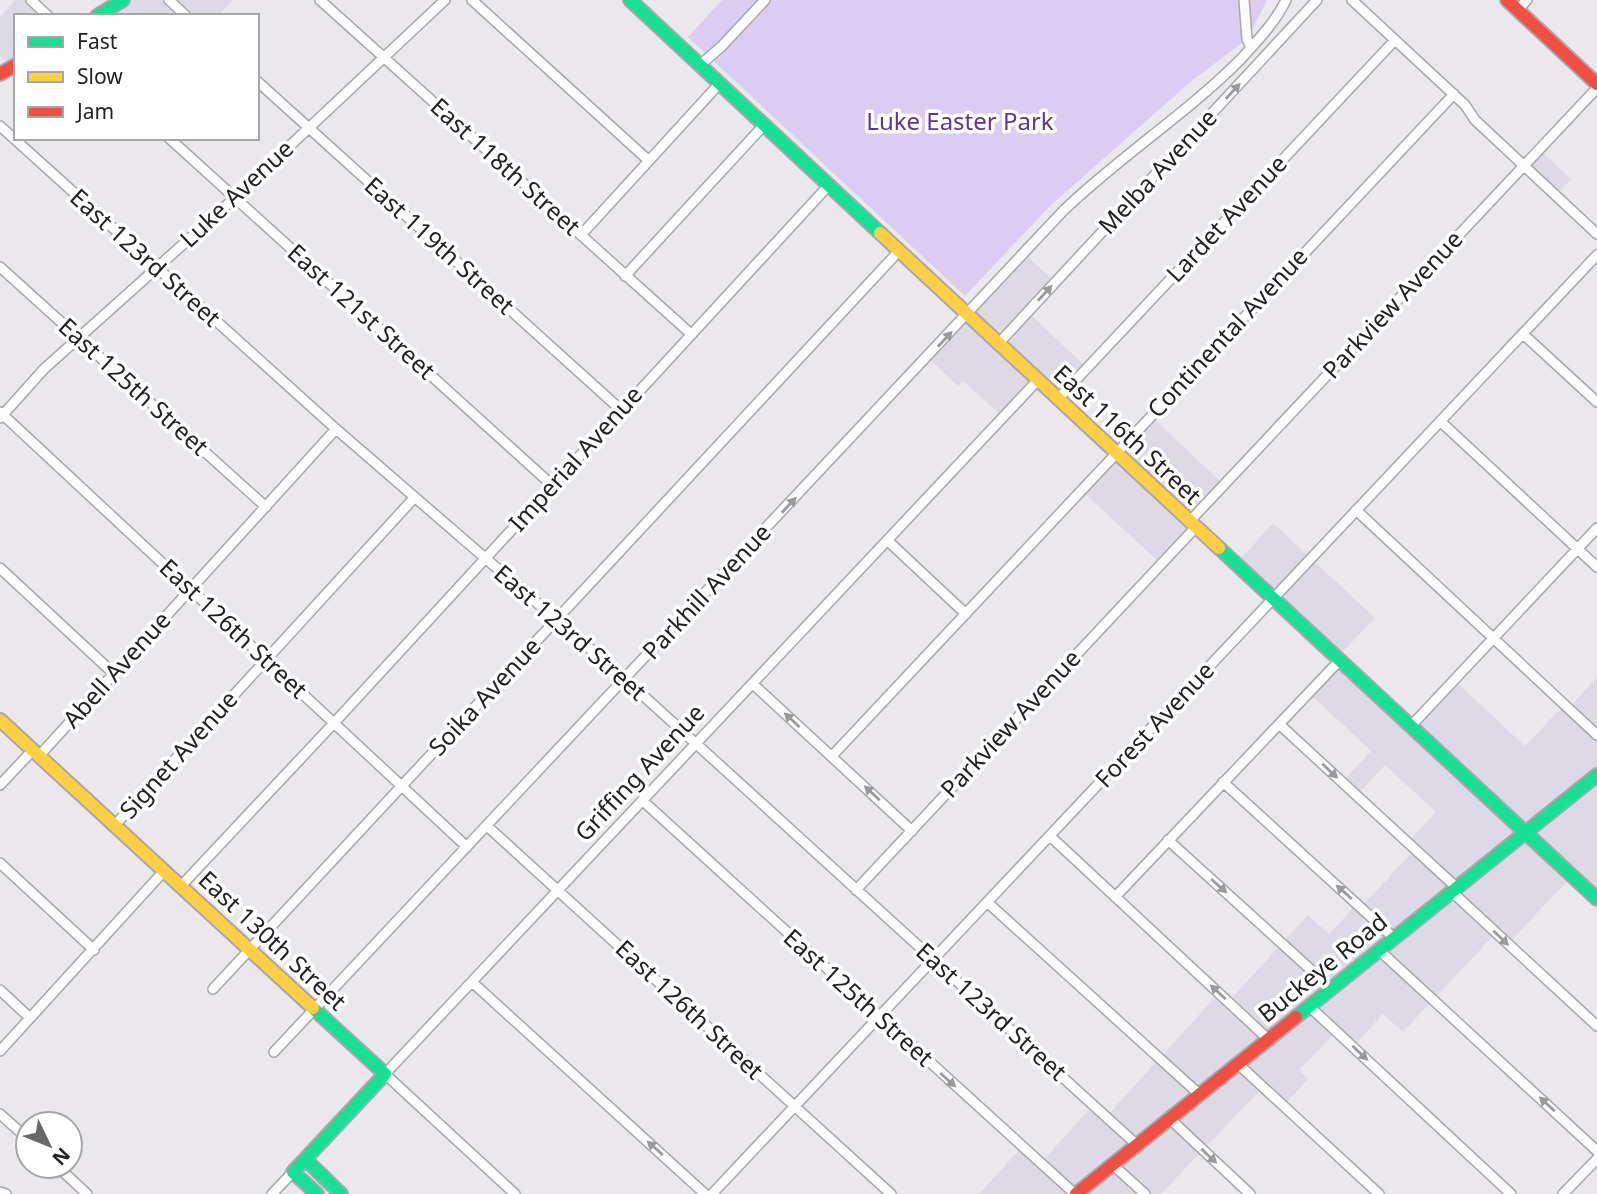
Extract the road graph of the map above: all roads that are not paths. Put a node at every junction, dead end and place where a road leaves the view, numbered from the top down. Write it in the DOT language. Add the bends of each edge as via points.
graph roads {
  1 [pos="31,0"];
  2 [pos="123,0"];
  3 [pos="169,0"];
  4 [pos="320,0"];
  5 [pos="445,0"];
  6 [pos="472,0"];
  7 [pos="630,0"];
  8 [pos="765,0"];
  9 [pos="1244,0"];
  10 [pos="1286,0"];
  11 [pos="1318,0"];
  12 [pos="1352,0"];
  13 [pos="1507,0"];
  14 [pos="1527,0"];
  15 [pos="1518,10"];
  16 [pos="46,14"];
  17 [pos="100,14"];
  18 [pos="184,14"];
  19 [pos="1395,40"];
  20 [pos="1251,47"];
  21 [pos="383,57"];
  22 [pos="700,65"];
  23 [pos="259,83"];
  24 [pos="720,83"];
  25 [pos="1597,86"];
  26 [pos="1454,94"];
  27 [pos="764,125"];
  28 [pos="0,126"];
  29 [pos="308,128"];
  30 [pos="14,139"];
  31 [pos="15,140"];
  32 [pos="171,140"];
  33 [pos="648,160"];
  34 [pos="1524,166"];
  35 [pos="829,185"];
  36 [pos="234,198"];
  37 [pos="1597,234"];
  38 [pos="581,235"];
  39 [pos="899,251"];
  40 [pos="1597,255"];
  41 [pos="0,267"];
  42 [pos="156,269"];
  43 [pos="625,276"];
  44 [pos="968,315"];
  45 [pos="691,334"];
  46 [pos="1523,334"];
  47 [pos="79,339"];
  48 [pos="999,343"];
  49 [pos="1038,380"];
  50 [pos="1058,399"];
  51 [pos="1597,402"];
  52 [pos="621,410"];
  53 [pos="1,415"];
  54 [pos="1440,421"];
  55 [pos="336,429"];
  56 [pos="1115,453"];
  57 [pos="552,486"];
  58 [pos="414,498"];
  59 [pos="266,507"];
  60 [pos="1356,510"];
  61 [pos="1192,525"];
  62 [pos="1597,528"];
  63 [pos="887,540"];
  64 [pos="1577,549"];
  65 [pos="484,559"];
  66 [pos="1597,567"];
  67 [pos="0,568"];
  68 [pos="191,590"];
  69 [pos="1272,599"];
  70 [pos="965,614"];
  71 [pos="556,621"];
  72 [pos="1493,638"];
  73 [pos="266,659"];
  74 [pos="1339,661"];
  75 [pos="113,673"];
  76 [pos="625,679"];
  77 [pos="753,684"];
  78 [pos="0,720"];
  79 [pos="334,723"];
  80 [pos="1279,724"];
  81 [pos="1410,727"];
  82 [pos="1597,735"];
  83 [pos="696,744"];
  84 [pos="36,753"];
  85 [pos="832,756"];
  86 [pos="1597,775"];
  87 [pos="1223,782"];
  88 [pos="0,785"];
  89 [pos="401,787"];
  90 [pos="643,801"];
  91 [pos="115,825"];
  92 [pos="487,826"];
  93 [pos="912,831"];
  94 [pos="1527,833"];
  95 [pos="1050,836"];
  96 [pos="1168,840"];
  97 [pos="467,847"];
  98 [pos="0,863"];
  99 [pos="164,871"];
  100 [pos="181,886"];
  101 [pos="1454,889"];
  102 [pos="558,890"];
  103 [pos="856,890"];
  104 [pos="1115,897"];
  105 [pos="1597,899"];
  106 [pos="987,902"];
  107 [pos="1394,938"];
  108 [pos="94,950"];
  109 [pos="250,950"];
  110 [pos="1379,950"];
  111 [pos="934,959"];
  112 [pos="472,982"];
  113 [pos="1331,988"];
  114 [pos="213,989"];
  115 [pos="0,990"];
  116 [pos="1310,1007"];
  117 [pos="314,1009"];
  118 [pos="30,1018"];
  119 [pos="879,1018"];
  120 [pos="1597,1026"];
  121 [pos="1268,1039"];
  122 [pos="0,1051"];
  123 [pos="274,1052"];
  124 [pos="1237,1063"];
  125 [pos="384,1074"];
  126 [pos="1199,1094"];
  127 [pos="794,1106"];
  128 [pos="0,1114"];
  129 [pos="1169,1118"];
  130 [pos="14,1126"];
  131 [pos="1136,1144"];
  132 [pos="1597,1150"];
  133 [pos="1597,1158"];
  134 [pos="305,1160"];
  135 [pos="1112,1164"];
  136 [pos="293,1172"];
  137 [pos="72,1180"];
  138 [pos="0,1192"];
  139 [pos="6,1194"];
  140 [pos="87,1194"];
  141 [pos="272,1194"];
  142 [pos="317,1194"];
  143 [pos="341,1194"];
  144 [pos="515,1194"];
  145 [pos="705,1194"];
  146 [pos="712,1194"];
  147 [pos="891,1194"];
  148 [pos="1075,1194"];
  149 [pos="1145,1194"];
  150 [pos="1250,1194"];
  151 [pos="1379,1194"];
  152 [pos="1511,1194"];
  153 [pos="1563,1194"];
  1 -- 16 [label="street"];
  2 -- 17 [label="street"];
  3 -- 18 [label="street"];
  4 -- 21 [label="street, East 118th Street"];
  5 -- 21 [label="street, Luke Avenue"];
  6 -- 33 [label="street"];
  7 -- 22 [label="street, East 116th Street"];
  8 -- 22 [label="street"];
  9 -- 20 [label="street"];
  10 -- 20 [label="street, Parkhill Avenue"];
  48 -- 11 [label="street, Melba Avenue, one-way"];
  12 -- 19 [label="street"];
  13 -- 15 [label="street"];
  14 -- 15 [label="street"];
  15 -- 25 [label="street"];
  19 -- 26 [label="street"];
  19 -- 50 [label="street, Lardet Avenue"];
  20 -- 44 [label="street, Parkhill Avenue" via="1200,98 1088,188"];
  21 -- 29 [label="street, Luke Avenue"];
  21 -- 38 [label="street, East 118th Street"];
  22 -- 24 [label="street, East 116th Street"];
  23 -- 29 [label="street, East 119th Street"];
  24 -- 27 [label="street, East 116th Street"];
  24 -- 33 [label="street"];
  25 -- 34 [label="street, Parkview Avenue"];
  26 -- 34 [label="street"];
  26 -- 56 [label="street, Continental Avenue"];
  27 -- 35 [label="street, East 116th Street"];
  27 -- 43 [label="street"];
  28 -- 30 [label="street, East 123rd Street"];
  29 -- 36 [label="street, Luke Avenue"];
  29 -- 52 [label="street, East 119th Street"];
  31 -- 42 [label="street, East 123rd Street"];
  32 -- 36 [label="street, East 121st Street"];
  33 -- 38 [label="street"];
  34 -- 37 [label="street"];
  34 -- 61 [label="street, Parkview Avenue"];
  35 -- 39 [label="street, East 116th Street"];
  35 -- 45 [label="street, Imperial Avenue"];
  36 -- 42 [label="street, Luke Avenue"];
  36 -- 57 [label="street, East 121st Street"];
  38 -- 43 [label="street, East 118th Street"];
  39 -- 44 [label="street, East 116th Street"];
  39 -- 71 [label="street, Soika Avenue"];
  40 -- 46 [label="street, Forest Avenue"];
  41 -- 47 [label="street, East 125th Street"];
  42 -- 47 [label="street, Luke Avenue"];
  42 -- 55 [label="street, East 123rd Street"];
  43 -- 45 [label="street, East 118th Street"];
  44 -- 48 [label="street, East 116th Street"];
  76 -- 44 [label="street, Parkhill Avenue, one-way"];
  45 -- 52 [label="street, Imperial Avenue"];
  46 -- 51 [label="street"];
  46 -- 54 [label="street, Forest Avenue"];
  47 -- 53 [label="street, Luke Avenue"];
  47 -- 59 [label="street, East 125th Street"];
  48 -- 49 [label="street, East 116th Street"];
  49 -- 50 [label="street, East 116th Street"];
  49 -- 63 [label="street, Griffing Avenue"];
  50 -- 56 [label="street, East 116th Street"];
  52 -- 57 [label="street, Imperial Avenue"];
  53 -- 68 [label="street, East 126th Street"];
  54 -- 60 [label="street, Forest Avenue"];
  54 -- 64 [label="street"];
  55 -- 58 [label="street, East 123rd Street"];
  55 -- 59 [label="street, Abell Avenue"];
  56 -- 61 [label="street, East 116th Street"];
  56 -- 70 [label="street, Continental Avenue"];
  57 -- 65 [label="street, Imperial Avenue"];
  58 -- 65 [label="street, East 123rd Street"];
  58 -- 73 [label="street, Signet Avenue"];
  59 -- 68 [label="street, Abell Avenue"];
  60 -- 69 [label="street, Forest Avenue"];
  60 -- 72 [label="street"];
  61 -- 69 [label="street, East 116th Street"];
  61 -- 93 [label="street, Parkview Avenue"];
  62 -- 64 [label="street"];
  63 -- 70 [label="street"];
  63 -- 77 [label="street, Griffing Avenue"];
  64 -- 66 [label="street"];
  64 -- 72 [label="street"];
  65 -- 71 [label="street, East 123rd Street"];
  65 -- 79 [label="street, Imperial Avenue"];
  67 -- 75 [label="street"];
  68 -- 73 [label="street, East 126th Street"];
  68 -- 75 [label="street, Abell Avenue"];
  69 -- 74 [label="street, East 116th Street"];
  69 -- 95 [label="street, Forest Avenue"];
  70 -- 85 [label="street, Continental Avenue"];
  71 -- 76 [label="street, East 123rd Street"];
  71 -- 89 [label="street, Soika Avenue"];
  72 -- 81 [label="street"];
  72 -- 82 [label="street"];
  73 -- 79 [label="street, East 126th Street"];
  73 -- 91 [label="street, Signet Avenue"];
  74 -- 80 [label="street"];
  74 -- 81 [label="street, East 116th Street"];
  75 -- 84 [label="street, Abell Avenue"];
  76 -- 83 [label="street, East 123rd Street"];
  76 -- 92 [label="street, Parkhill Avenue"];
  77 -- 83 [label="street, Griffing Avenue"];
  85 -- 77 [label="street, one-way"];
  78 -- 84 [label="street, East 130th Street"];
  79 -- 89 [label="street, East 126th Street"];
  79 -- 100 [label="street, Imperial Avenue"];
  80 -- 87 [label="street"];
  80 -- 101 [label="street, one-way"];
  81 -- 94 [label="street, East 116th Street"];
  83 -- 90 [label="street, Griffing Avenue"];
  83 -- 103 [label="street, East 123rd Street"];
  84 -- 88 [label="street, Abell Avenue"];
  84 -- 91 [label="street, East 130th Street"];
  93 -- 85 [label="street, one-way"];
  86 -- 94 [label="street, Buckeye Road"];
  87 -- 96 [label="street"];
  107 -- 87 [label="street, one-way"];
  89 -- 97 [label="street, East 126th Street"];
  89 -- 109 [label="street, Soika Avenue"];
  90 -- 102 [label="street, Griffing Avenue"];
  90 -- 119 [label="street, East 125th Street"];
  91 -- 99 [label="street, East 130th Street"];
  92 -- 97 [label="street, Parkhill Avenue"];
  92 -- 102 [label="street, East 126th Street"];
  93 -- 103 [label="street, Parkview Avenue"];
  94 -- 101 [label="street, Buckeye Road"];
  94 -- 105 [label="street, East 116th Street"];
  95 -- 104 [label="street"];
  95 -- 106 [label="street, Forest Avenue"];
  96 -- 104 [label="street"];
  96 -- 113 [label="street, one-way"];
  97 -- 117 [label="street, Parkhill Avenue"];
  98 -- 108 [label="street"];
  99 -- 100 [label="street, East 130th Street"];
  99 -- 108 [label="street"];
  100 -- 109 [label="street, East 130th Street"];
  101 -- 107 [label="street, Buckeye Road"];
  101 -- 120 [label="street, one-way"];
  102 -- 112 [label="street, Griffing Avenue"];
  102 -- 127 [label="street, East 126th Street"];
  103 -- 111 [label="street, East 123rd Street"];
  121 -- 104 [label="street, one-way"];
  106 -- 111 [label="street, Forest Avenue"];
  106 -- 126 [label="street"];
  107 -- 110 [label="street, Buckeye Road"];
  108 -- 118 [label="street"];
  109 -- 114 [label="street, Soika Avenue"];
  109 -- 117 [label="street, East 130th Street"];
  110 -- 113 [label="street, Buckeye Road"];
  132 -- 110 [label="street, one-way"];
  111 -- 119 [label="street, Forest Avenue"];
  111 -- 131 [label="street, East 123rd Street"];
  112 -- 125 [label="street, Griffing Avenue"];
  145 -- 112 [label="street, one-way"];
  113 -- 116 [label="street, Buckeye Road"];
  115 -- 118 [label="street"];
  116 -- 121 [label="street, Buckeye Road"];
  116 -- 152 [label="street, one-way"];
  117 -- 123 [label="street, Parkhill Avenue"];
  117 -- 125 [label="street, East 130th Street"];
  118 -- 122 [label="street"];
  119 -- 127 [label="street, Forest Avenue"];
  119 -- 148 [label="street, East 125th Street, one-way"];
  121 -- 124 [label="street, Buckeye Road"];
  124 -- 126 [label="street, Buckeye Road"];
  124 -- 151 [label="street"];
  125 -- 134 [label="street, Griffing Avenue"];
  125 -- 144 [label="street, East 130th Street"];
  126 -- 129 [label="street, Buckeye Road"];
  127 -- 146 [label="street, Forest Avenue"];
  127 -- 147 [label="street, East 126th Street"];
  128 -- 130 [label="street"];
  129 -- 131 [label="street, Buckeye Road"];
  129 -- 150 [label="street, one-way"];
  131 -- 135 [label="street, Buckeye Road"];
  133 -- 153 [label="street"];
  134 -- 136 [label="street, Griffing Avenue"];
  134 -- 143 [label="street"];
  135 -- 148 [label="street, Buckeye Road"];
  135 -- 149 [label="street"];
  136 -- 141 [label="street, Griffing Avenue"];
  136 -- 142 [label="street"];
  137 -- 140 [label="street"];
  138 -- 139 [label="street"];
}
